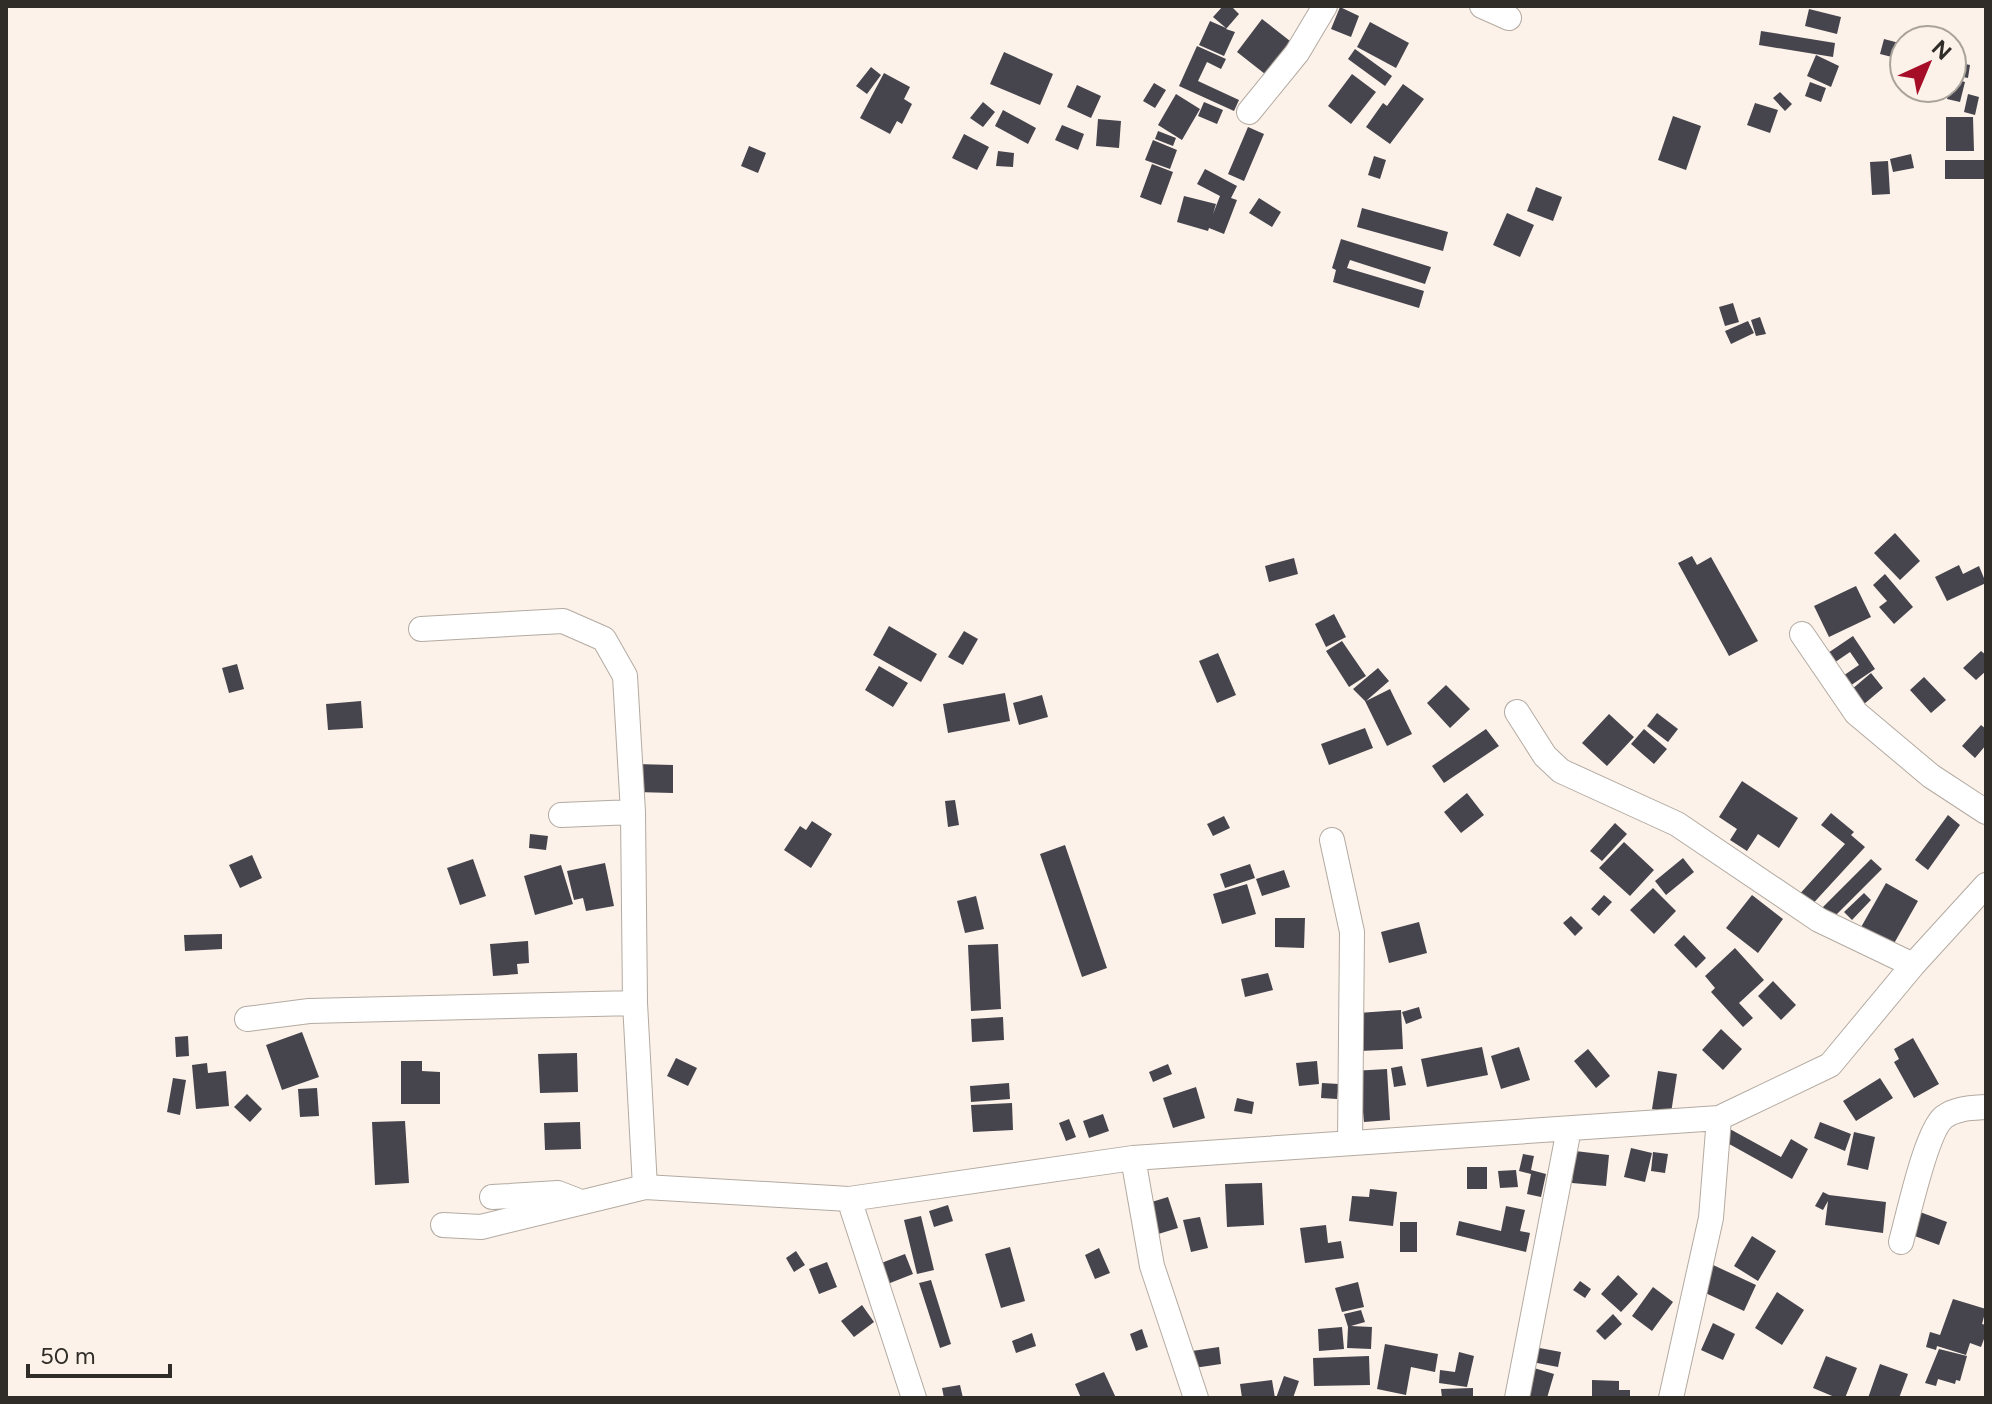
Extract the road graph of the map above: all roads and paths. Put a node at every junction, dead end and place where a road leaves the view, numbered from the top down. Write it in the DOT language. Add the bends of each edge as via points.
graph roads {
  1 [pos="1325,6"];
  2 [pos="1482,6"];
  3 [pos="1509,18"];
  4 [pos="1249,112"];
  5 [pos="421,629"];
  6 [pos="1802,634"];
  7 [pos="1517,712"];
  8 [pos="633,812"];
  9 [pos="1986,812"];
  10 [pos="561,815"];
  11 [pos="1332,840"];
  12 [pos="1986,885"];
  13 [pos="1913,965"];
  14 [pos="635,1003"];
  15 [pos="247,1019"];
  16 [pos="1986,1107"];
  17 [pos="1719,1118"];
  18 [pos="1569,1129"];
  19 [pos="1350,1142"];
  20 [pos="1133,1158"];
  21 [pos="645,1187"];
  22 [pos="492,1197"];
  23 [pos="849,1199"];
  24 [pos="582,1203"];
  25 [pos="443,1225"];
  26 [pos="1901,1242"];
  27 [pos="914,1398"];
  28 [pos="1196,1398"];
  29 [pos="1517,1398"];
  30 [pos="1671,1398"];
  1 -- 4 [label="street" via="1297,53"];
  2 -- 3 [label="street"];
  5 -- 8 [label="street" via="563,621 604,639 625,676"];
  6 -- 9 [label="street" via="1856,713 1931,776"];
  7 -- 13 [label="street" via="1561,771 1677,824 1819,920"];
  8 -- 10 [label="street"];
  8 -- 14 [label="street"];
  11 -- 19 [label="street" via="1352,932"];
  12 -- 13 [label="street"];
  13 -- 17 [label="street" via="1830,1065"];
  14 -- 15 [label="street" via="309,1011"];
  14 -- 21 [label="street"];
  16 -- 26 [label="street" via="1958,1109 1941,1118"];
  17 -- 18 [label="street"];
  17 -- 30 [label="street" via="1711,1218"];
  18 -- 19 [label="street"];
  18 -- 29 [label="street"];
  19 -- 20 [label="street"];
  20 -- 23 [label="street"];
  20 -- 28 [label="street" via="1152,1266"];
  21 -- 23 [label="street"];
  21 -- 24 [label="street"];
  22 -- 24 [label="street" via="558,1193"];
  23 -- 27 [label="street"];
  24 -- 25 [label="street" via="481,1227"];
}
